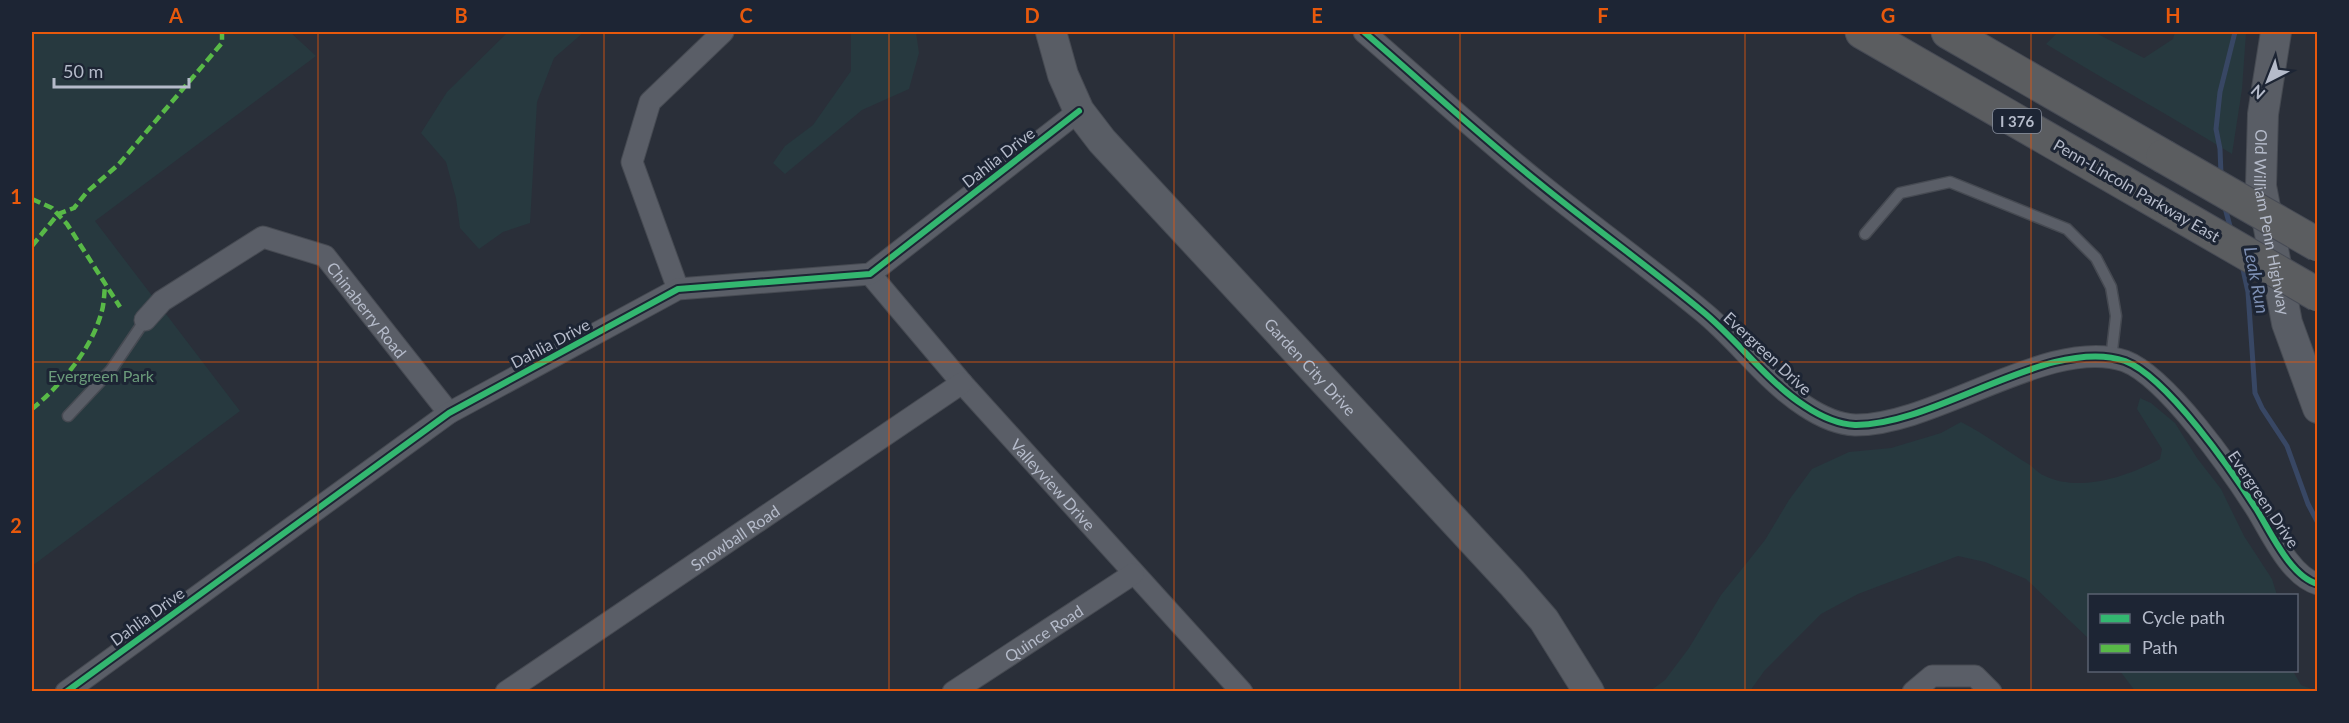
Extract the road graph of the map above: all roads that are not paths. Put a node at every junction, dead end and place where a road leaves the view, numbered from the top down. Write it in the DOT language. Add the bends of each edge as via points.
graph roads {
  1 [pos="723,32"];
  2 [pos="1051,32"];
  3 [pos="1364,32"];
  4 [pos="1862,32"];
  5 [pos="1948,32"];
  6 [pos="2276,32"];
  7 [pos="1079,111"];
  8 [pos="1864,234"];
  9 [pos="2318,245"];
  10 [pos="870,274"];
  11 [pos="678,289"];
  12 [pos="2318,295"];
  13 [pos="145,320"];
  14 [pos="2111,359"];
  15 [pos="962,383"];
  16 [pos="2318,408"];
  17 [pos="449,413"];
  18 [pos="68,416"];
  19 [pos="1134,574"];
  20 [pos="2318,584"];
  21 [pos="66,692"];
  22 [pos="506,692"];
  23 [pos="953,692"];
  24 [pos="1242,692"];
  25 [pos="1589,692"];
  26 [pos="1913,692"];
  27 [pos="1991,692"];
  1 -- 11 [label="street" via="650,102 632,162"];
  2 -- 7 [label="street, Garden City Drive" via="1063,75"];
  3 -- 14 [label="street, Evergreen Drive" via="1538,182 1706,314 1802,404 1825,419 1852,425 1878,423 2050,364 2086,357"];
  4 -- 12 [label="highway, Penn-Lincoln Parkway East / I 376, bridge"];
  5 -- 9 [label="highway, I 376, bridge"];
  6 -- 16 [label="street, Old William Penn Highway" via="2263,114 2261,186 2287,323"];
  7 -- 10 [label="street, Dahlia Drive"];
  7 -- 25 [label="street, Garden City Drive" via="1138,182 1512,583 1544,620"];
  8 -- 14 [label="lane" via="1900,193 1950,182 2067,229 2096,258 2111,287 2116,316"];
  10 -- 11 [label="street, Dahlia Drive"];
  10 -- 15 [label="street, Valleyview Drive"];
  11 -- 17 [label="street, Dahlia Drive"];
  13 -- 17 [label="street, Chinaberry Road" via="162,301 263,237 325,256"];
  13 -- 18 [label="lane" via="111,370"];
  14 -- 20 [label="street, Evergreen Drive" via="2144,371 2169,396 2229,468 2300,575"];
  15 -- 19 [label="street, Valleyview Drive"];
  15 -- 22 [label="street, Snowball Road"];
  17 -- 21 [label="street, Dahlia Drive"];
  19 -- 23 [label="street, Quince Road"];
  19 -- 24 [label="street, Valleyview Drive"];
  26 -- 27 [label="street" via="1932,676 1976,676"];
}
